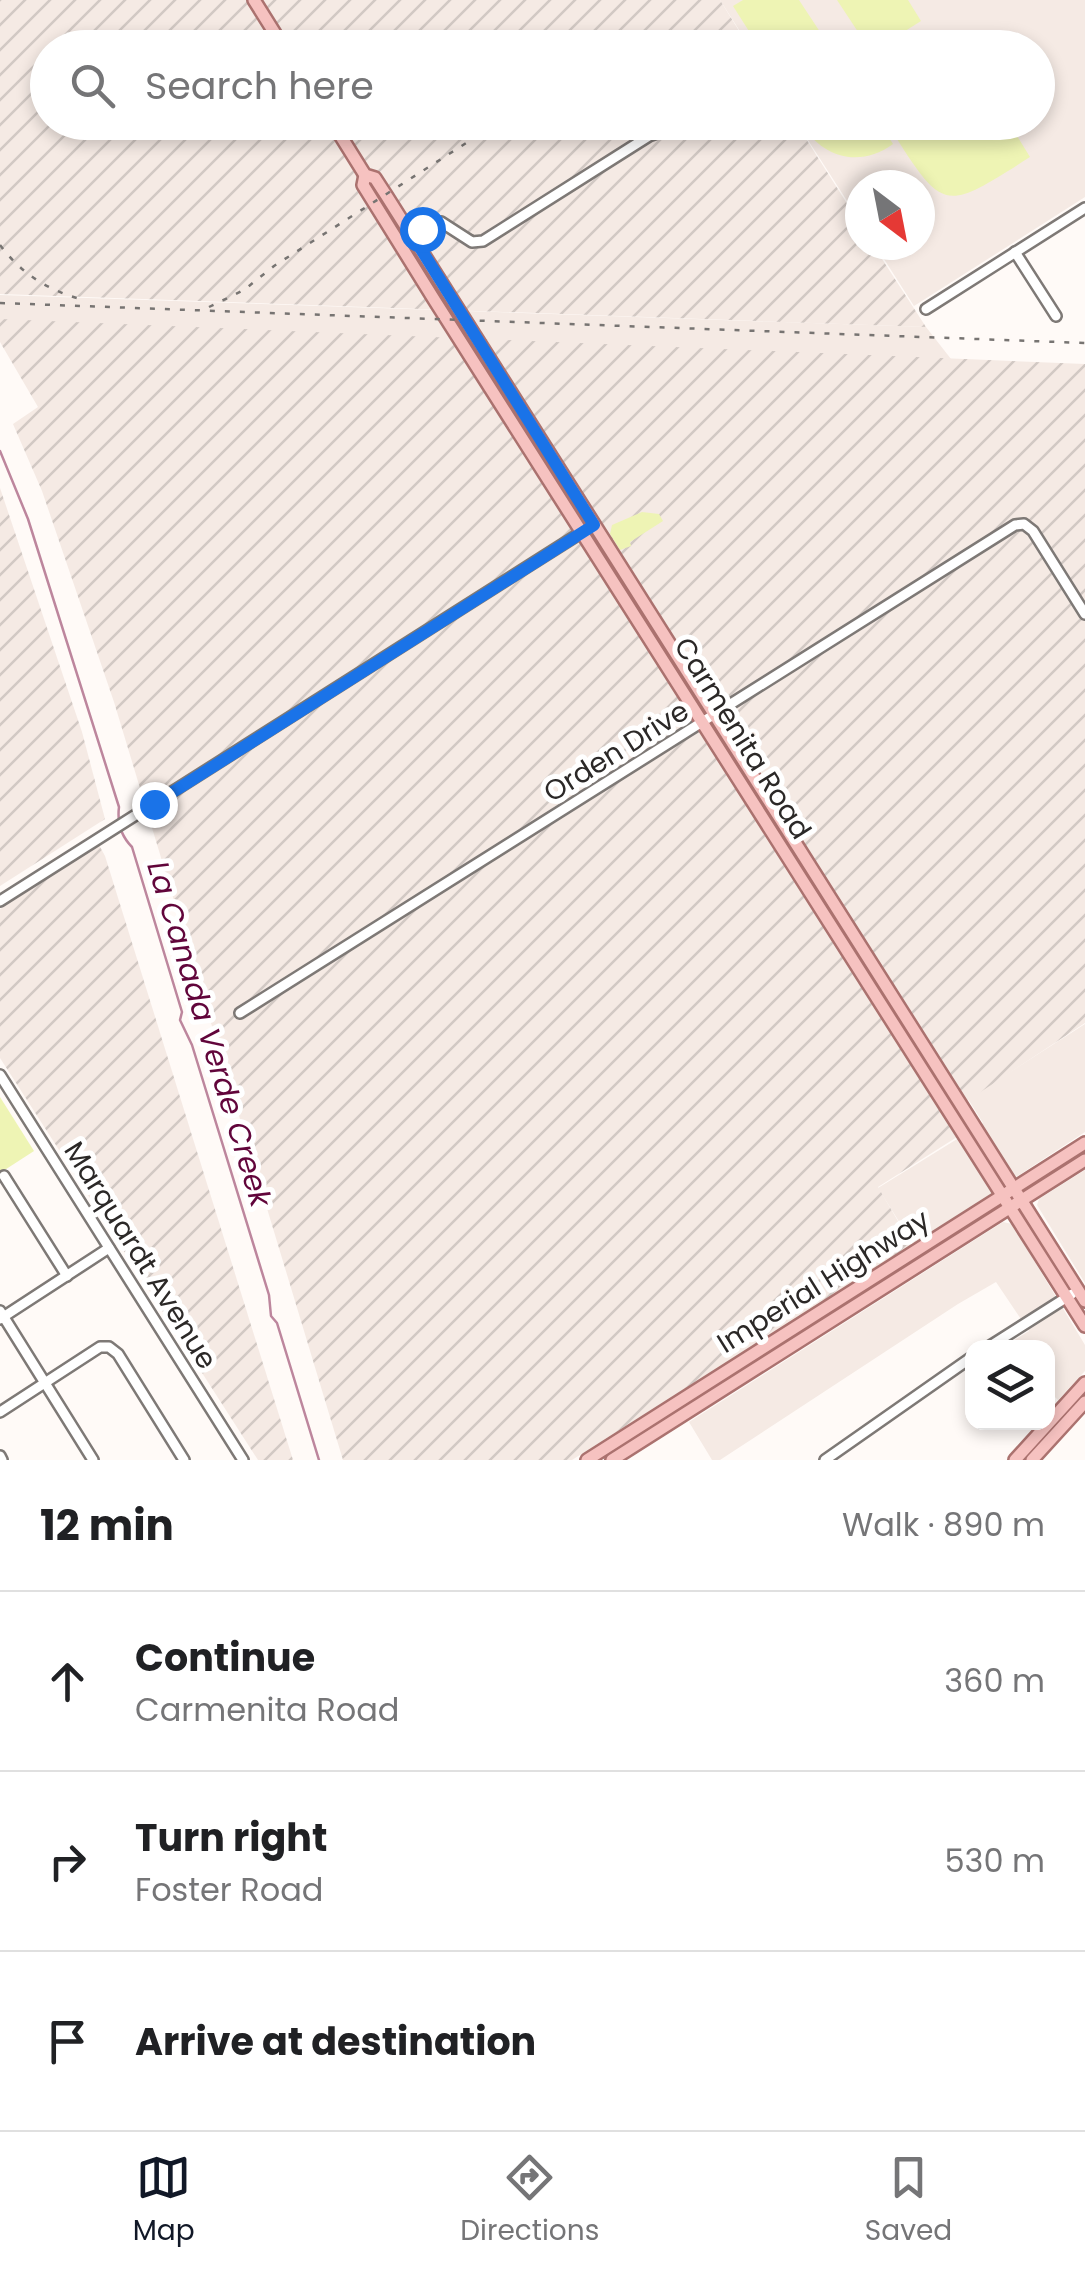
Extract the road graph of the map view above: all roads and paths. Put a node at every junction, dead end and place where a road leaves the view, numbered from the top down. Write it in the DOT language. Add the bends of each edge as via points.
graph roads {
  1 [pos="254,0"];
  2 [pos="273,30"];
  3 [pos="343,140"];
  4 [pos="643,140"];
  5 [pos="365,175"];
  6 [pos="1083,213"];
  7 [pos="412,235"];
  8 [pos="400,243"];
  9 [pos="1015,252"];
  10 [pos="926,309"];
  11 [pos="1056,316"];
  12 [pos="588,528"];
  13 [pos="1085,614"];
  14 [pos="715,714"];
  15 [pos="703,722"];
  16 [pos="812,866"];
  17 [pos="800,874"];
  18 [pos="0,901"];
  19 [pos="240,1013"];
  20 [pos="0,1075"];
  21 [pos="1085,1143"];
  22 [pos="1085,1160"];
  23 [pos="4,1176"];
  24 [pos="1019,1194"];
  25 [pos="1007,1202"];
  26 [pos="110,1248"];
  27 [pos="67,1276"];
  28 [pos="1077,1296"];
  29 [pos="1,1316"];
  30 [pos="1085,1326"];
  31 [pos="1000,1340"];
  32 [pos="965,1362"];
  33 [pos="44,1383"];
  34 [pos="1085,1383"];
  35 [pos="1085,1402"];
  36 [pos="0,1412"];
  37 [pos="94,1460"];
  38 [pos="184,1460"];
  39 [pos="243,1460"];
  40 [pos="587,1460"];
  41 [pos="612,1460"];
  42 [pos="825,1460"];
  43 [pos="1015,1460"];
  44 [pos="1032,1460"];
  1 -- 2 [label="main road"];
  3 -- 5 [label="main road, Carmenita Road"];
  4 -- 7 [label="street" via="483,241 472,242 441,222"];
  5 -- 7 [label="main road, Carmenita Road" via="375,178"];
  5 -- 8 [label="main road, Carmenita Road" via="363,185"];
  6 -- 9 [label="street"];
  7 -- 8 [label="street"];
  7 -- 12 [label="main road, Carmenita Road"];
  8 -- 12 [label="main road, Carmenita Road"];
  9 -- 10 [label="street"];
  9 -- 11 [label="street"];
  12 -- 14 [label="main road, Carmenita Road"];
  12 -- 15 [label="main road, Carmenita Road"];
  12 -- 18 [label="street"];
  13 -- 14 [label="street, Orden Drive" via="1033,531 1014,525"];
  14 -- 15 [label="street, Orden Drive"];
  14 -- 16 [label="main road, Carmenita Road"];
  15 -- 17 [label="main road, Carmenita Road"];
  15 -- 19 [label="street, Orden Drive"];
  16 -- 17 [label="main road"];
  16 -- 24 [label="main road, Carmenita Road"];
  17 -- 25 [label="main road, Carmenita Road"];
  20 -- 26 [label="street, Marquardt Avenue"];
  21 -- 24 [label="main road, Imperial Highway"];
  22 -- 24 [label="main road, Imperial Highway"];
  23 -- 27 [label="street"];
  24 -- 25 [label="main road, Imperial Highway"];
  24 -- 28 [label="main road, Carmenita Road"];
  25 -- 28 [label="main road, Carmenita Road"];
  25 -- 40 [label="main road, Imperial Highway"];
  25 -- 41 [label="main road, Imperial Highway"];
  26 -- 27 [label="street"];
  26 -- 39 [label="street, Marquardt Avenue"];
  27 -- 29 [label="street"];
  28 -- 30 [label="main road, Carmenita Road"];
  28 -- 31 [label="street"];
  29 -- 33 [label="street"];
  32 -- 42 [label="street"];
  33 -- 36 [label="street"];
  33 -- 37 [label="street"];
  33 -- 38 [label="street" via="110,1347"];
  34 -- 43 [label="main road"];
  35 -- 44 [label="main road"];
}
